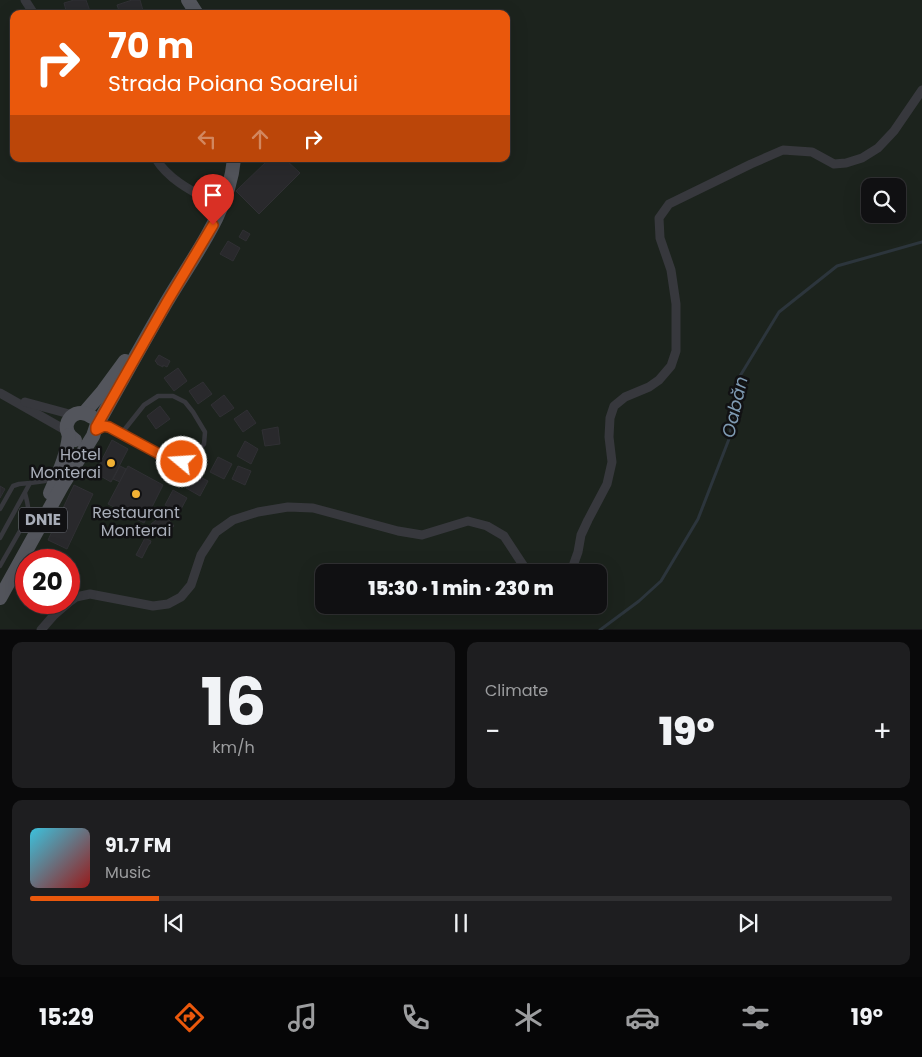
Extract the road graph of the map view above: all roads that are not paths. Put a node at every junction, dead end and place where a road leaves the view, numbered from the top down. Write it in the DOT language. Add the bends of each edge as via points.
graph roads {
  1 [pos="922,90"];
  2 [pos="158,162"];
  3 [pos="233,162"];
  4 [pos="221,207"];
  5 [pos="167,302"];
  6 [pos="0,393"];
  7 [pos="11,398"];
  8 [pos="78,414"];
  9 [pos="94,432"];
  10 [pos="68,433"];
  11 [pos="121,434"];
  12 [pos="57,475"];
  13 [pos="30,484"];
  14 [pos="25,493"];
  15 [pos="0,509"];
  16 [pos="28,515"];
  17 [pos="32,536"];
  18 [pos="0,538"];
  19 [pos="26,549"];
  20 [pos="27,549"];
  21 [pos="522,564"];
  22 [pos="574,564"];
  23 [pos="0,566"];
  24 [pos="15,579"];
  25 [pos="80,597"];
  26 [pos="0,598"];
  27 [pos="55,614"];
  28 [pos="41,630"];
  1 -- 22 [label="street" via="894,132 862,158 834,164 812,152 783,150 669,204 659,218 660,238 671,270 676,304 676,351 671,366 659,380 614,406 610,418 612,462 608,484 588,520"];
  2 -- 4 [label="street" via="174,179"];
  3 -- 4 [label="main road, DN1E"];
  4 -- 5 [label="main road, DN1E"];
  5 -- 8 [label="main road, DN1E" via="103,391"];
  5 -- 9 [label="main road, DN1E"];
  6 -- 7 [label="street"];
  7 -- 8 [label="street"];
  7 -- 10 [label="street"];
  8 -- 9 [label="main road" via="94,420"];
  8 -- 10 [label="main road, DN1E" via="68,422"];
  9 -- 10 [label="main road" via="81,442"];
  9 -- 11 [label="lane" via="104,426"];
  9 -- 20 [label="main road, DN1E"];
  10 -- 12 [label="main road, DN1E" via="67,452"];
  11 -- 11 [label="lane" via="144,404 158,396 173,396 185,402 205,432 204,444 182,462 174,462"];
  12 -- 13 [label="lane"];
  12 -- 17 [label="main road, DN1E"];
  13 -- 14 [label="lane"];
  13 -- 15 [label="lane" via="13,486"];
  14 -- 16 [label="lane"];
  14 -- 18 [label="lane"];
  16 -- 17 [label="lane"];
  16 -- 23 [label="lane"];
  17 -- 19 [label="main road, DN1E"];
  21 -- 25 [label="street" via="504,536 487,526 468,521 422,535 313,508 288,507 233,520 216,532 201,555 191,585 181,597 168,604 153,606 90,594"];
  24 -- 26 [label="main road, DN1E"];
  27 -- 28 [label="street"];
}
